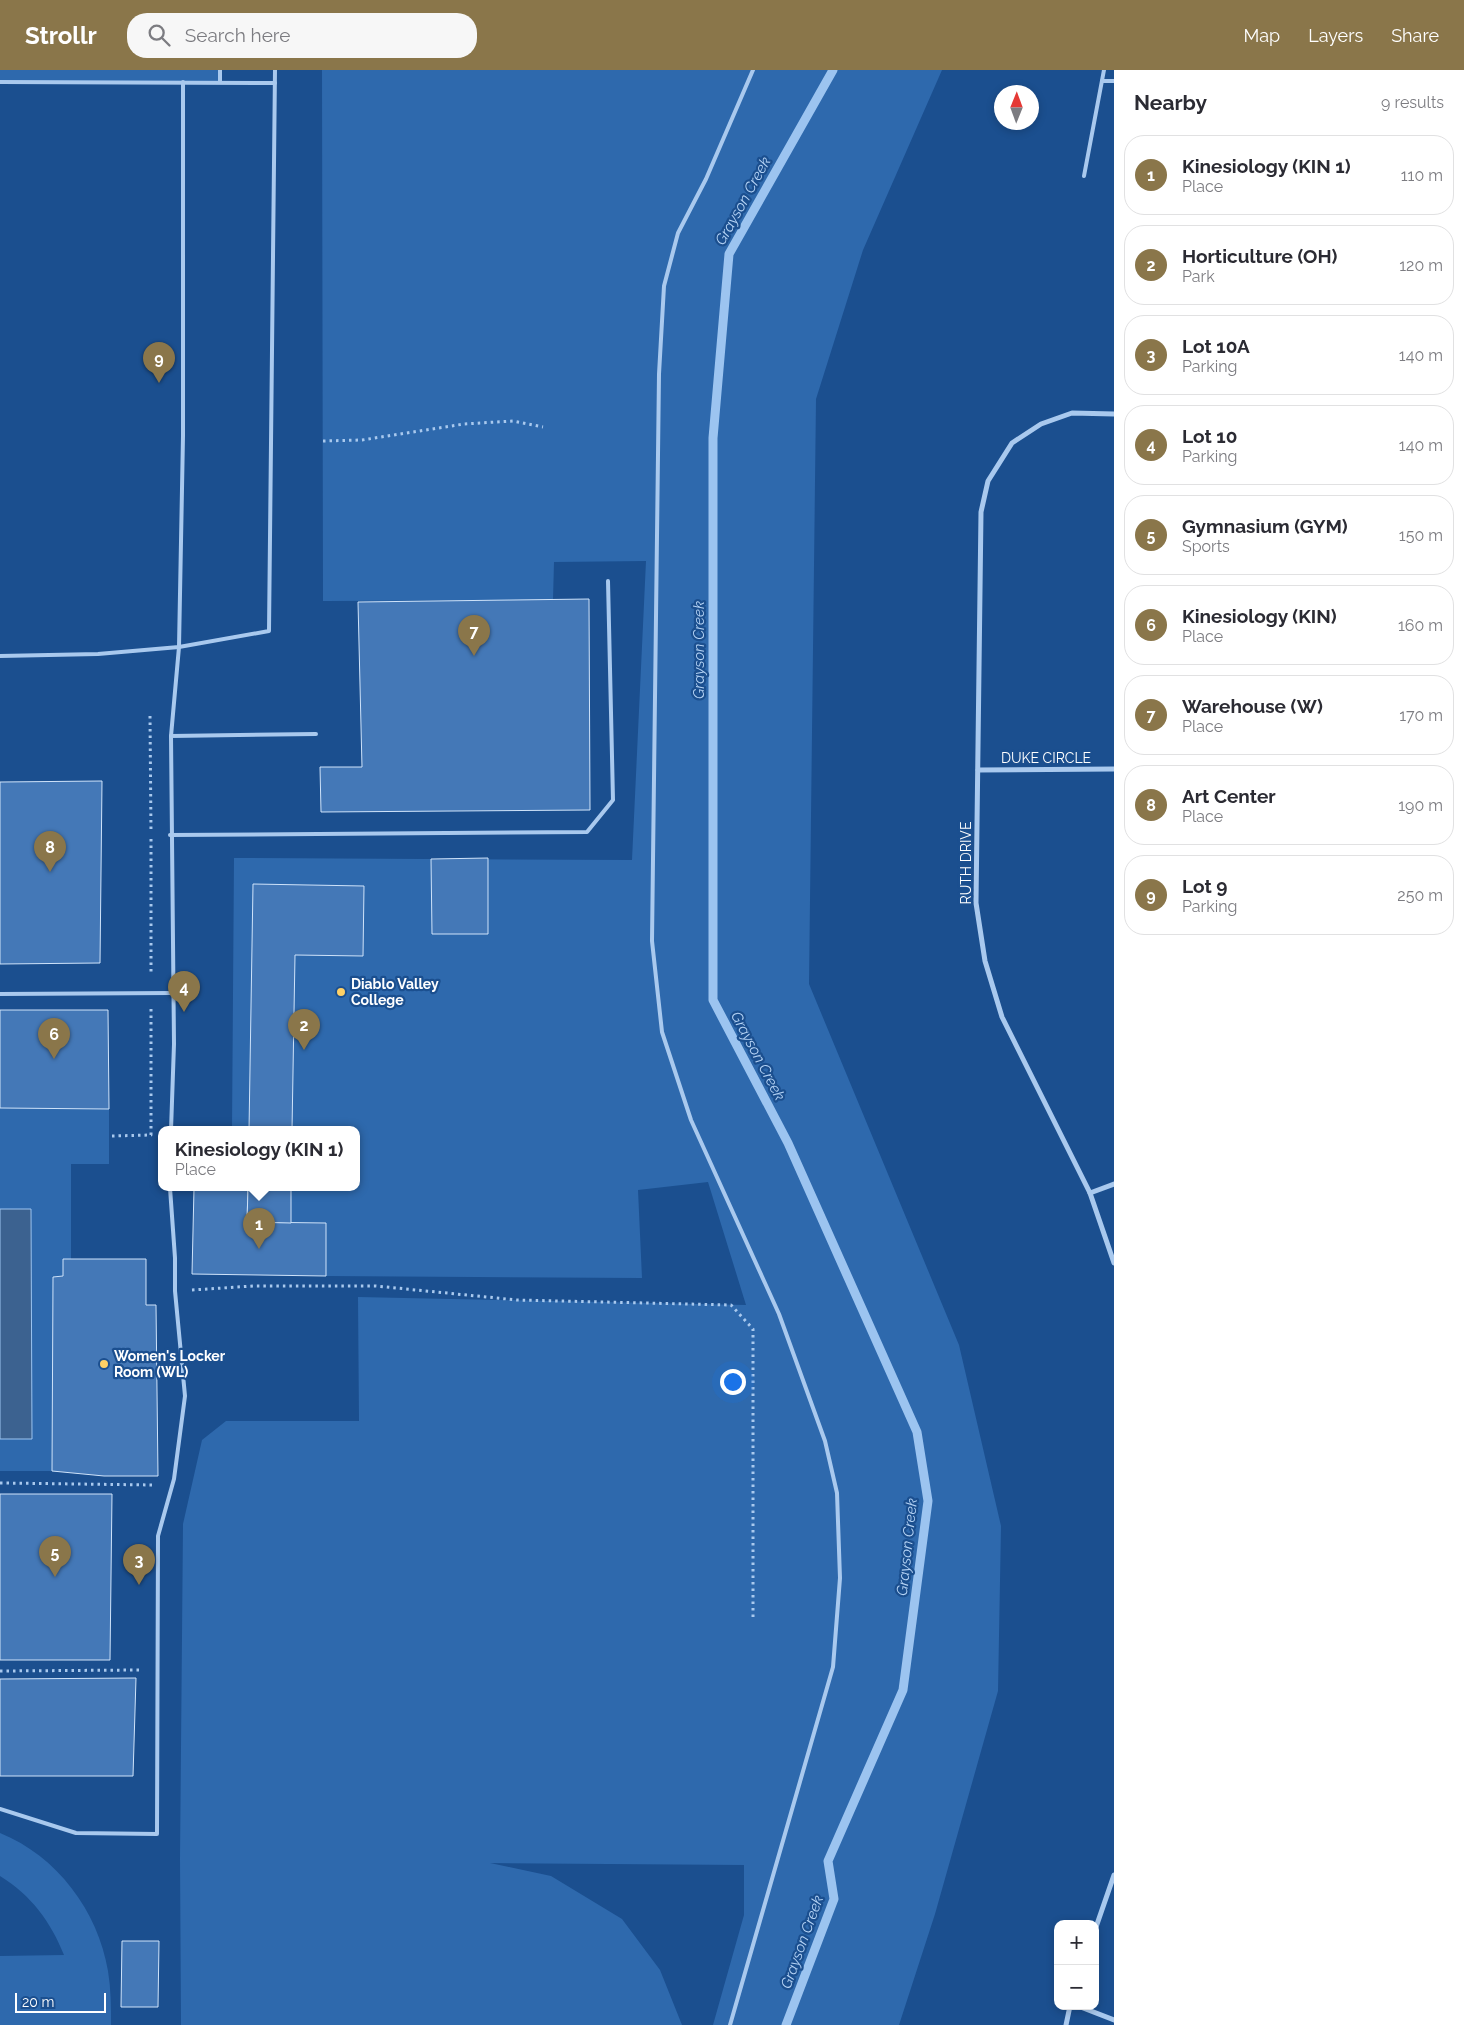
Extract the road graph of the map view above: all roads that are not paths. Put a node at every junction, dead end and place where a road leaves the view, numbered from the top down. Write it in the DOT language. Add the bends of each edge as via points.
graph roads {
  1 [pos="220,70"];
  2 [pos="275,70"];
  3 [pos="753,70"];
  4 [pos="1104,70"];
  5 [pos="1102,81"];
  6 [pos="1114,81"];
  7 [pos="0,82"];
  8 [pos="183,82"];
  9 [pos="220,82"];
  10 [pos="275,83"];
  11 [pos="1084,176"];
  12 [pos="1114,414"];
  13 [pos="608,581"];
  14 [pos="179,647"];
  15 [pos="0,656"];
  16 [pos="316,734"];
  17 [pos="170,736"];
  18 [pos="1114,769"];
  19 [pos="978,770"];
  20 [pos="170,835"];
  21 [pos="173,993"];
  22 [pos="0,994"];
  23 [pos="171,1126"];
  24 [pos="1114,1184"];
  25 [pos="170,1191"];
  26 [pos="1090,1193"];
  27 [pos="1114,1262"];
  28 [pos="0,1809"];
  29 [pos="1114,1875"];
  30 [pos="1098,1920"];
  31 [pos="1069,2010"];
  32 [pos="1088,2010"];
  33 [pos="1114,2020"];
  34 [pos="730,2025"];
  35 [pos="1066,2025"];
  1 -- 9 [label="lane"];
  2 -- 10 [label="lane"];
  3 -- 34 [label="lane" via="706,179 678,233 664,286 659,374 652,941 662,1032 691,1120 779,1314 825,1441 837,1493 840,1578 833,1667"];
  4 -- 5 [label="lane"];
  5 -- 6 [label="lane"];
  5 -- 11 [label="lane"];
  7 -- 8 [label="lane"];
  8 -- 9 [label="lane"];
  8 -- 14 [label="lane" via="183,436"];
  9 -- 10 [label="lane"];
  10 -- 14 [label="lane" via="269,631"];
  12 -- 19 [label="street, RUTH DRIVE" via="1072,414 1041,424 1012,443 988,481 981,512"];
  13 -- 20 [label="lane" via="613,800 587,832"];
  14 -- 15 [label="lane" via="98,654"];
  14 -- 17 [label="lane"];
  16 -- 17 [label="lane"];
  17 -- 20 [label="lane"];
  18 -- 19 [label="street, DUKE CIRCLE"];
  19 -- 26 [label="street, RUTH DRIVE" via="976,903 985,961 1002,1017"];
  20 -- 21 [label="lane"];
  21 -- 22 [label="lane"];
  21 -- 23 [label="lane"];
  24 -- 26 [label="street"];
  25 -- 28 [label="lane" via="174,1291 185,1396 172,1485 158,1536 157,1834 76,1833"];
  26 -- 27 [label="street, RUTH DRIVE"];
  29 -- 30 [label="street"];
  31 -- 35 [label="street"];
  32 -- 33 [label="street"];
}
